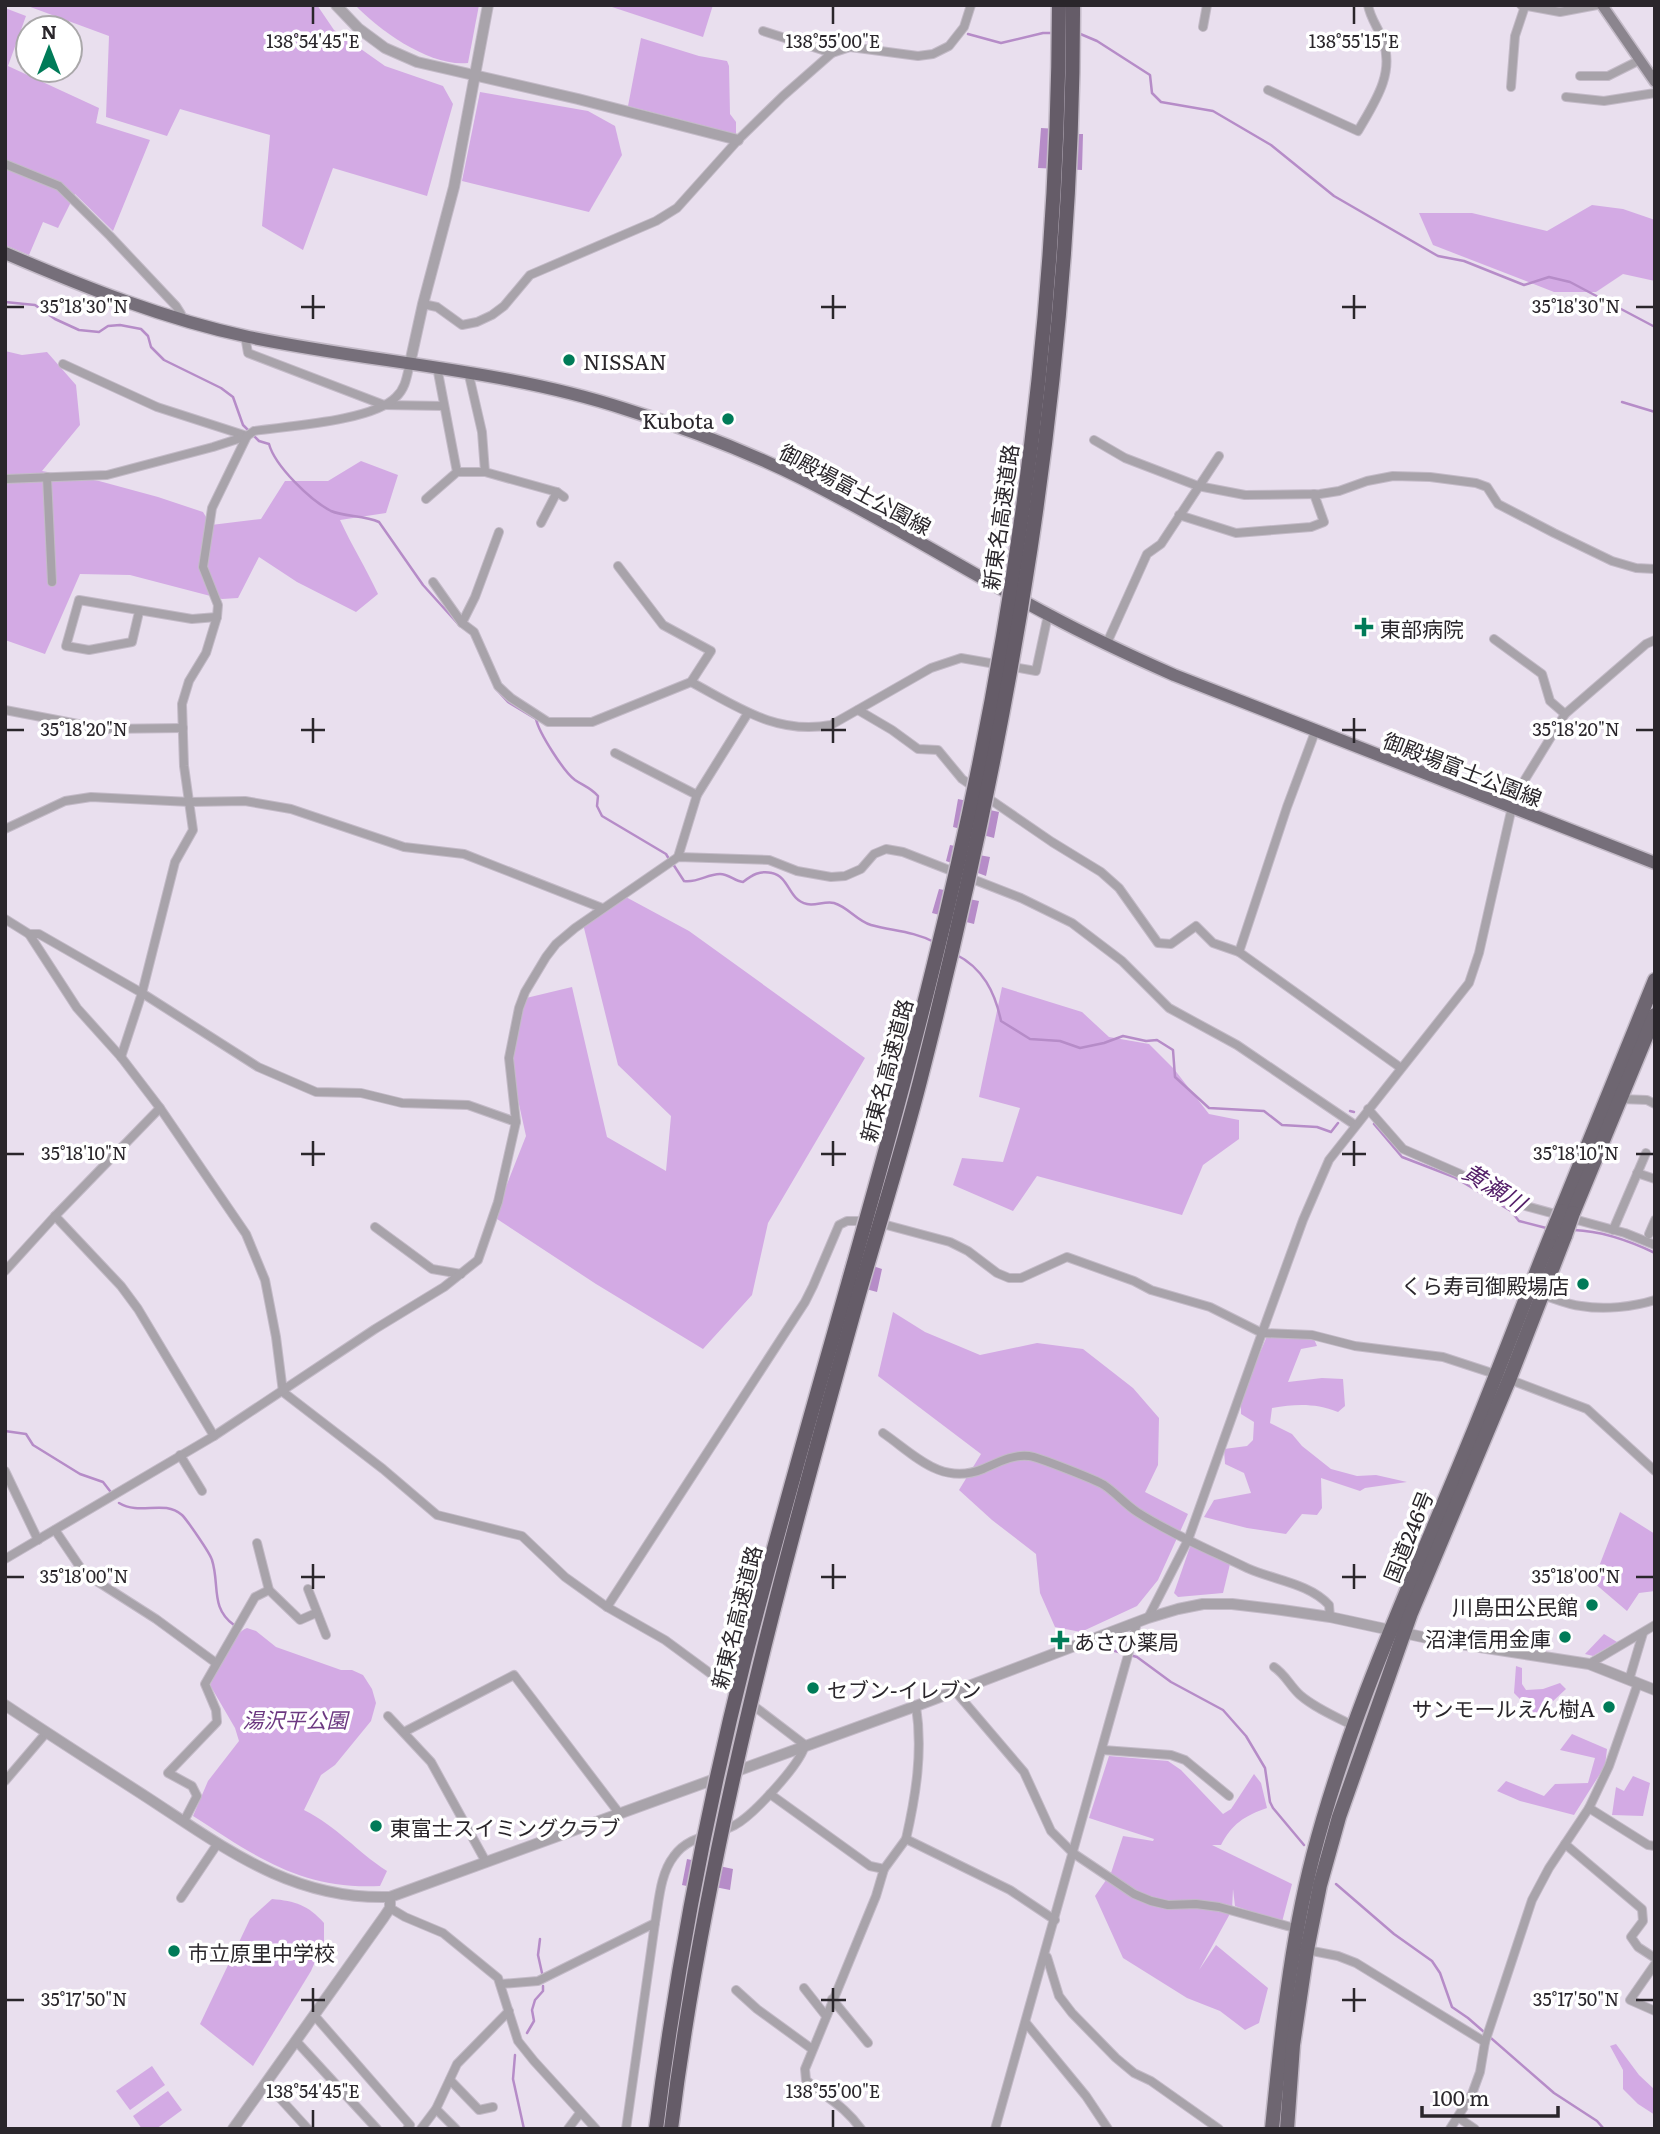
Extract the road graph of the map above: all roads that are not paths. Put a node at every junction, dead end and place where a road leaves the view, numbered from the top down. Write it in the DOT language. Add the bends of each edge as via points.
graph roads {
  1 [pos="336,5"];
  2 [pos="488,5"];
  3 [pos="971,5"];
  4 [pos="1059,5"];
  5 [pos="1073,5"];
  6 [pos="1207,5"];
  7 [pos="1368,5"];
  8 [pos="1597,5"];
  9 [pos="1602,5"];
  10 [pos="1523,6"];
  11 [pos="1203,27"];
  12 [pos="763,31"];
  13 [pos="832,52"];
  14 [pos="1640,60"];
  15 [pos="474,75"];
  16 [pos="1580,76"];
  17 [pos="1655,82"];
  18 [pos="1511,86"];
  19 [pos="1268,90"];
  20 [pos="1655,93"];
  21 [pos="1566,97"];
  22 [pos="738,140"];
  23 [pos="5,164"];
  24 [pos="5,253"];
  25 [pos="423,304"];
  26 [pos="178,320"];
  27 [pos="245,336"];
  28 [pos="410,363"];
  29 [pos="64,364"];
  30 [pos="437,367"];
  31 [pos="468,371"];
  32 [pos="384,405"];
  33 [pos="444,406"];
  34 [pos="247,436"];
  35 [pos="1094,440"];
  36 [pos="1219,456"];
  37 [pos="457,472"];
  38 [pos="485,472"];
  39 [pos="47,477"];
  40 [pos="5,479"];
  41 [pos="1198,486"];
  42 [pos="1314,494"];
  43 [pos="426,499"];
  44 [pos="1179,515"];
  45 [pos="541,523"];
  46 [pos="499,532"];
  47 [pos="618,566"];
  48 [pos="1655,569"];
  49 [pos="52,582"];
  50 [pos="433,582"];
  51 [pos="139,612"];
  52 [pos="1048,615"];
  53 [pos="217,617"];
  54 [pos="462,622"];
  55 [pos="1494,639"];
  56 [pos="1655,640"];
  57 [pos="1106,645"];
  58 [pos="691,682"];
  59 [pos="5,710"];
  60 [pos="858,710"];
  61 [pos="748,713"];
  62 [pos="1565,714"];
  63 [pos="183,728"];
  64 [pos="1315,732"];
  65 [pos="615,753"];
  66 [pos="697,795"];
  67 [pos="190,802"];
  68 [pos="1512,807"];
  69 [pos="5,829"];
  70 [pos="678,857"];
  71 [pos="1655,863"];
  72 [pos="602,908"];
  73 [pos="5,919"];
  74 [pos="29,934"];
  75 [pos="1239,952"];
  76 [pos="1655,980"];
  77 [pos="142,993"];
  78 [pos="1655,1015"];
  79 [pos="121,1057"];
  80 [pos="1401,1069"];
  81 [pos="1620,1099"];
  82 [pos="1655,1104"];
  83 [pos="160,1108"];
  84 [pos="1368,1110"];
  85 [pos="516,1122"];
  86 [pos="1355,1125"];
  87 [pos="1646,1153"];
  88 [pos="1637,1173"];
  89 [pos="1655,1179"];
  90 [pos="1567,1212"];
  91 [pos="55,1216"];
  92 [pos="1655,1220"];
  93 [pos="376,1227"];
  94 [pos="1613,1230"];
  95 [pos="1649,1234"];
  96 [pos="1559,1235"];
  97 [pos="1655,1245"];
  98 [pos="6,1268"];
  99 [pos="461,1273"];
  100 [pos="1543,1295"];
  101 [pos="1655,1300"];
  102 [pos="1262,1333"];
  103 [pos="1502,1377"];
  104 [pos="284,1392"];
  105 [pos="883,1433"];
  106 [pos="214,1436"];
  107 [pos="180,1455"];
  108 [pos="5,1471"];
  109 [pos="1655,1471"];
  110 [pos="202,1491"];
  111 [pos="55,1530"];
  112 [pos="38,1540"];
  113 [pos="1188,1540"];
  114 [pos="257,1543"];
  115 [pos="5,1559"];
  116 [pos="307,1589"];
  117 [pos="270,1590"];
  118 [pos="607,1607"];
  119 [pos="316,1614"];
  120 [pos="1330,1617"];
  121 [pos="1148,1618"];
  122 [pos="1137,1623"];
  123 [pos="1655,1625"];
  124 [pos="1398,1632"];
  125 [pos="1643,1633"];
  126 [pos="326,1635"];
  127 [pos="216,1663"];
  128 [pos="1590,1664"];
  129 [pos="1274,1667"];
  130 [pos="1634,1681"];
  131 [pos="1655,1690"];
  132 [pos="955,1691"];
  133 [pos="5,1705"];
  134 [pos="916,1706"];
  135 [pos="388,1716"];
  136 [pos="1354,1726"];
  137 [pos="404,1731"];
  138 [pos="46,1733"];
  139 [pos="805,1745"];
  140 [pos="1102,1750"];
  141 [pos="5,1781"];
  142 [pos="770,1794"];
  143 [pos="1228,1796"];
  144 [pos="1589,1808"];
  145 [pos="618,1813"];
  146 [pos="184,1821"];
  147 [pos="906,1839"];
  148 [pos="218,1843"];
  149 [pos="1565,1844"];
  150 [pos="1655,1846"];
  151 [pos="1073,1853"];
  152 [pos="486,1862"];
  153 [pos="884,1869"];
  154 [pos="181,1898"];
  155 [pos="390,1902"];
  156 [pos="1055,1920"];
  157 [pos="655,1923"];
  158 [pos="1298,1929"];
  159 [pos="1307,1951"];
  160 [pos="1046,1954"];
  161 [pos="1655,1958"];
  162 [pos="1655,1964"];
  163 [pos="501,1984"];
  164 [pos="804,1988"];
  165 [pos="736,1990"];
  166 [pos="832,1999"];
  167 [pos="509,2011"];
  168 [pos="1655,2011"];
  169 [pos="314,2015"];
  170 [pos="826,2016"];
  171 [pos="1026,2023"];
  172 [pos="296,2040"];
  173 [pos="1485,2042"];
  174 [pos="869,2043"];
  175 [pos="812,2049"];
  176 [pos="450,2080"];
  177 [pos="266,2082"];
  178 [pos="493,2107"];
  179 [pos="436,2109"];
  180 [pos="580,2113"];
  181 [pos="1459,2118"];
  182 [pos="233,2129"];
  183 [pos="308,2129"];
  184 [pos="377,2129"];
  185 [pos="407,2129"];
  186 [pos="421,2129"];
  187 [pos="456,2129"];
  188 [pos="568,2129"];
  189 [pos="596,2129"];
  190 [pos="626,2129"];
  191 [pos="656,2129"];
  192 [pos="671,2129"];
  193 [pos="861,2129"];
  194 [pos="995,2129"];
  195 [pos="1108,2129"];
  196 [pos="1219,2129"];
  197 [pos="1272,2129"];
  198 [pos="1287,2129"];
  199 [pos="1450,2129"];
  200 [pos="1475,2129"];
  1 -- 15 [label="street" via="385,48 416,62"];
  2 -- 15 [label="street"];
  3 -- 13 [label="street" via="964,27 949,46 933,54 850,47"];
  4 -- 191 [label="highway, 新東名高速道路, bridge" via="1053,185 1040,355 1030,456 990,710 905,1080 723,1748 677,1988"];
  5 -- 192 [label="highway, 新東名高速道路, bridge" via="1068,188 1052,370 1033,534 1004,713 919,1085 738,1750 691,1992"];
  6 -- 11 [label="street"];
  7 -- 19 [label="street" via="1387,63 1380,93 1358,131"];
  8 -- 10 [label="street" via="1560,12"];
  9 -- 14 [label="main road"];
  10 -- 18 [label="street"];
  12 -- 13 [label="street"];
  13 -- 22 [label="street"];
  14 -- 16 [label="street" via="1608,76"];
  14 -- 17 [label="main road"];
  15 -- 22 [label="street"];
  15 -- 25 [label="street" via="454,187"];
  20 -- 21 [label="street" via="1604,101"];
  22 -- 25 [label="street" via="677,208 530,275 492,315 462,325 437,307"];
  23 -- 26 [label="street" via="59,186 176,306"];
  24 -- 26 [label="main road, 御殿場富士公園線"];
  25 -- 28 [label="street"];
  26 -- 27 [label="main road, 御殿場富士公園線"];
  27 -- 28 [label="main road, 御殿場富士公園線"];
  27 -- 32 [label="street" via="248,353"];
  28 -- 30 [label="main road, 御殿場富士公園線"];
  28 -- 32 [label="street" via="404,388"];
  29 -- 34 [label="street" via="157,407"];
  30 -- 31 [label="main road, 御殿場富士公園線"];
  30 -- 33 [label="street"];
  31 -- 38 [label="street" via="482,432"];
  31 -- 52 [label="main road, 御殿場富士公園線" via="621,407 735,447 879,519"];
  32 -- 33 [label="street"];
  32 -- 34 [label="street" via="355,416 254,431"];
  33 -- 37 [label="street"];
  34 -- 39 [label="street" via="107,475"];
  34 -- 53 [label="street" via="212,508 203,567 218,605"];
  35 -- 41 [label="street" via="1125,458"];
  36 -- 41 [label="street"];
  37 -- 38 [label="street"];
  37 -- 43 [label="street"];
  38 -- 45 [label="street" via="560,495"];
  39 -- 40 [label="street"];
  39 -- 49 [label="street"];
  41 -- 42 [label="street" via="1245,495"];
  41 -- 44 [label="street"];
  42 -- 44 [label="street" via="1324,522 1311,527 1236,533"];
  42 -- 48 [label="street" via="1393,476 1476,483 1487,487 1498,504 1612,561"];
  44 -- 57 [label="street" via="1161,544 1147,554"];
  46 -- 54 [label="street"];
  47 -- 58 [label="street" via="663,625 711,651"];
  50 -- 54 [label="street"];
  51 -- 51 [label="street" via="132,642 89,650 66,646 79,600"];
  51 -- 53 [label="street" via="192,619"];
  52 -- 57 [label="main road, 御殿場富士公園線"];
  52 -- 60 [label="street" via="1037,671 961,659 930,668"];
  53 -- 63 [label="street" via="206,653 185,691"];
  54 -- 58 [label="street" via="474,632 498,686 548,722 592,722"];
  55 -- 62 [label="street" via="1542,674 1550,701"];
  56 -- 62 [label="street"];
  57 -- 64 [label="main road, 御殿場富士公園線"];
  58 -- 61 [label="street"];
  59 -- 63 [label="street" via="104,729"];
  60 -- 61 [label="street" via="831,725 814,728 791,727"];
  60 -- 75 [label="street" via="918,749 938,750 962,779 1101,872 1119,888 1158,943 1171,944 1196,926 1213,943"];
  61 -- 66 [label="street"];
  62 -- 68 [label="street"];
  63 -- 67 [label="street"];
  64 -- 68 [label="main road, 御殿場富士公園線"];
  64 -- 75 [label="street"];
  65 -- 66 [label="street"];
  66 -- 70 [label="street"];
  67 -- 69 [label="street" via="91,796 65,801"];
  67 -- 72 [label="street" via="245,801 291,808 404,847 464,854"];
  67 -- 77 [label="street" via="193,831 175,862"];
  68 -- 71 [label="main road, 御殿場富士公園線"];
  68 -- 80 [label="street" via="1469,984"];
  70 -- 72 [label="street"];
  70 -- 86 [label="street" via="769,860 831,877 861,869 874,854 886,849 986,884 1072,922 1122,961 1169,1007 1237,1045"];
  72 -- 85 [label="street" via="556,944 525,992 509,1058"];
  73 -- 74 [label="street"];
  74 -- 77 [label="street" via="39,934"];
  74 -- 79 [label="street" via="77,1008"];
  75 -- 80 [label="street"];
  76 -- 90 [label="highway, 国道246号"];
  77 -- 79 [label="street"];
  77 -- 85 [label="street" via="258,1067 316,1092 361,1093 402,1103 468,1105"];
  78 -- 81 [label="highway, 国道246号"];
  79 -- 83 [label="street"];
  80 -- 84 [label="street"];
  81 -- 82 [label="street"];
  81 -- 90 [label="highway, 国道246号"];
  83 -- 91 [label="street"];
  83 -- 104 [label="street" via="255,1252 265,1280"];
  84 -- 86 [label="street"];
  84 -- 94 [label="street" via="1402,1149 1458,1172 1511,1202"];
  85 -- 99 [label="street" via="489,1232 478,1259"];
  86 -- 102 [label="street" via="1329,1160"];
  87 -- 88 [label="street"];
  88 -- 89 [label="street"];
  88 -- 94 [label="street"];
  90 -- 96 [label="highway, 国道246号, bridge"];
  91 -- 98 [label="street"];
  91 -- 106 [label="street" via="138,1309"];
  92 -- 95 [label="street"];
  93 -- 99 [label="street" via="432,1269"];
  94 -- 97 [label="street"];
  96 -- 100 [label="highway, 国道246号"];
  96 -- 103 [label="highway, 国道246号"];
  99 -- 104 [label="street"];
  100 -- 101 [label="street" via="1592,1307"];
  100 -- 103 [label="highway, 国道246号"];
  102 -- 103 [label="street" via="1312,1335 1355,1346 1443,1357"];
  102 -- 113 [label="street"];
  102 -- 118 [label="street" via="1210,1307 1067,1257 1021,1278 1009,1278 950,1242 868,1221 839,1225 804,1302"];
  103 -- 109 [label="street" via="1587,1409"];
  103 -- 124 [label="highway, 国道246号"];
  104 -- 106 [label="street"];
  104 -- 118 [label="street" via="437,1515 522,1536 565,1577"];
  105 -- 113 [label="street" via="930,1468 950,1473 976,1471 1007,1458 1029,1456 1102,1483 1137,1512"];
  106 -- 107 [label="street"];
  107 -- 110 [label="street"];
  107 -- 111 [label="street"];
  108 -- 112 [label="street"];
  111 -- 112 [label="street"];
  111 -- 127 [label="street" via="84,1573"];
  112 -- 115 [label="street"];
  113 -- 120 [label="street" via="1317,1595 1329,1605"];
  113 -- 121 [label="street"];
  114 -- 117 [label="street"];
  116 -- 119 [label="street"];
  117 -- 119 [label="street" via="300,1620"];
  117 -- 127 [label="street" via="256,1597"];
  118 -- 139 [label="street" via="666,1640"];
  119 -- 126 [label="street"];
  120 -- 121 [label="street" via="1203,1604"];
  120 -- 124 [label="street"];
  121 -- 122 [label="street"];
  122 -- 132 [label="street"];
  122 -- 140 [label="street"];
  123 -- 125 [label="street"];
  124 -- 128 [label="street"];
  124 -- 136 [label="highway, 国道246号"];
  124 -- 159 [label="highway, 国道246号" via="1339,1817"];
  125 -- 128 [label="street"];
  125 -- 130 [label="street"];
  127 -- 146 [label="street" via="205,1684 217,1722 168,1773 192,1786 197,1796"];
  128 -- 130 [label="street"];
  129 -- 136 [label="street" via="1302,1696"];
  130 -- 131 [label="street"];
  130 -- 144 [label="street" via="1609,1766"];
  132 -- 134 [label="street"];
  132 -- 151 [label="street" via="1024,1772 1051,1831"];
  133 -- 138 [label="street"];
  134 -- 139 [label="street"];
  134 -- 147 [label="street" via="920,1733 916,1796"];
  135 -- 137 [label="street"];
  136 -- 158 [label="highway, 国道246号" via="1312,1858"];
  137 -- 145 [label="street" via="514,1675"];
  137 -- 152 [label="street" via="431,1762"];
  138 -- 141 [label="street"];
  138 -- 146 [label="street"];
  139 -- 142 [label="street" via="803,1754"];
  139 -- 145 [label="street"];
  140 -- 143 [label="street" via="1185,1760"];
  140 -- 151 [label="street"];
  142 -- 153 [label="street" via="855,1857"];
  142 -- 157 [label="street" via="738,1823 680,1849 668,1865"];
  144 -- 149 [label="street"];
  144 -- 150 [label="street"];
  145 -- 152 [label="street"];
  146 -- 148 [label="street"];
  147 -- 153 [label="street"];
  147 -- 156 [label="street" via="1010,1890"];
  148 -- 154 [label="street"];
  148 -- 155 [label="street" via="305,1887"];
  149 -- 161 [label="street" via="1642,1909 1643,1921 1631,1937"];
  149 -- 173 [label="street" via="1532,1900"];
  151 -- 156 [label="street"];
  151 -- 158 [label="street" via="1152,1901 1219,1907"];
  152 -- 155 [label="street"];
  153 -- 166 [label="street"];
  155 -- 163 [label="street" via="405,1917 443,1933"];
  155 -- 169 [label="street"];
  156 -- 160 [label="street"];
  157 -- 163 [label="street" via="538,1981"];
  157 -- 190 [label="street"];
  158 -- 197 [label="highway, 国道246号"];
  159 -- 173 [label="street" via="1356,1963"];
  159 -- 198 [label="highway, 国道246号"];
  160 -- 171 [label="street"];
  160 -- 196 [label="street" via="1059,1996 1116,2058"];
  162 -- 168 [label="street" via="1630,2000"];
  163 -- 167 [label="street"];
  164 -- 170 [label="street"];
  165 -- 175 [label="street"];
  166 -- 170 [label="street"];
  166 -- 174 [label="street"];
  167 -- 176 [label="street" via="457,2064"];
  167 -- 180 [label="street" via="525,2051"];
  169 -- 172 [label="street"];
  169 -- 185 [label="street" via="410,2125"];
  170 -- 175 [label="street"];
  171 -- 194 [label="street"];
  171 -- 195 [label="street"];
  172 -- 177 [label="street"];
  172 -- 184 [label="street"];
  173 -- 181 [label="street" via="1480,2072"];
  175 -- 193 [label="street" via="806,2080 837,2101"];
  176 -- 178 [label="street" via="479,2110"];
  176 -- 179 [label="street"];
  177 -- 182 [label="street"];
  177 -- 183 [label="street"];
  179 -- 186 [label="street"];
  179 -- 187 [label="street"];
  180 -- 188 [label="street"];
  180 -- 189 [label="street"];
  181 -- 199 [label="street"];
  181 -- 200 [label="street"];
}
